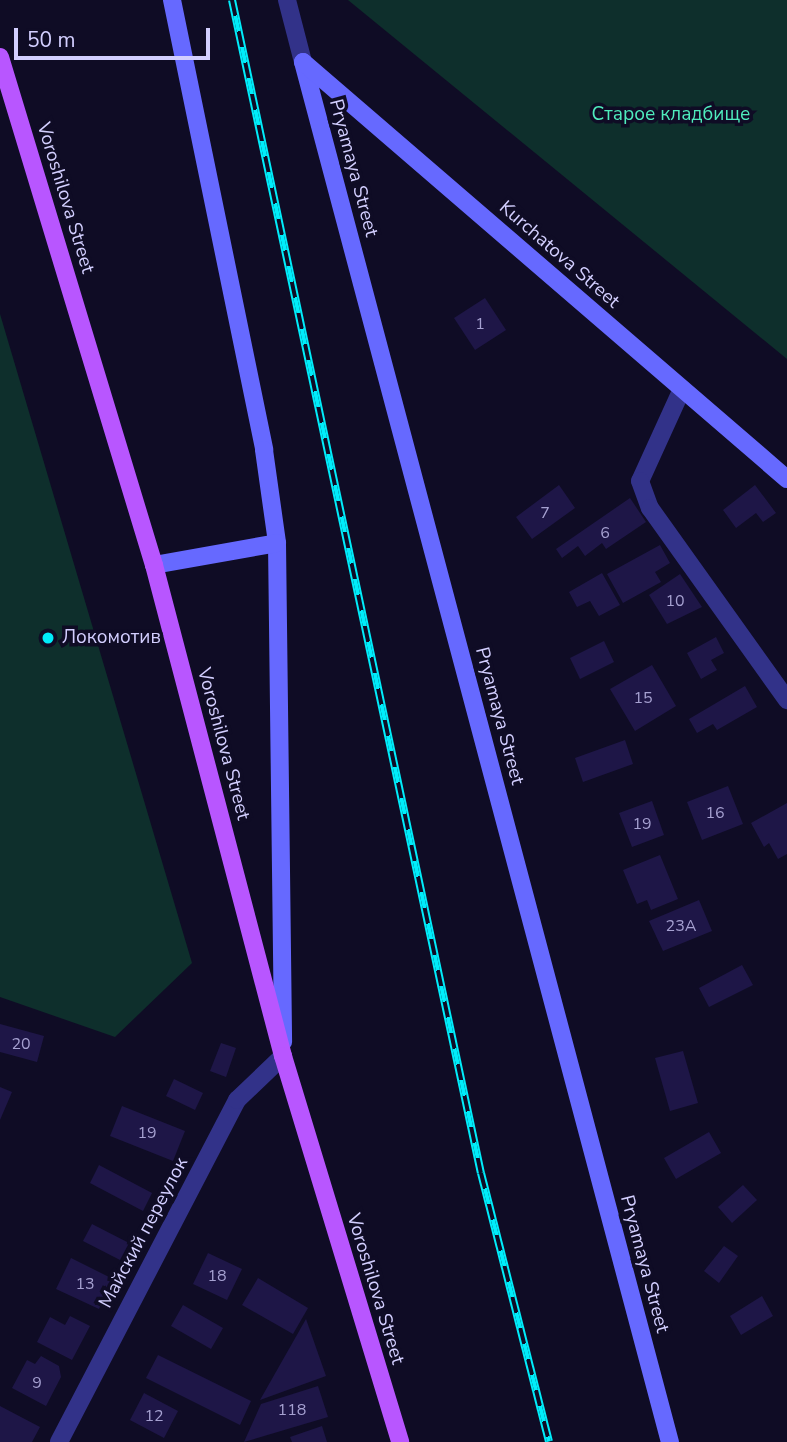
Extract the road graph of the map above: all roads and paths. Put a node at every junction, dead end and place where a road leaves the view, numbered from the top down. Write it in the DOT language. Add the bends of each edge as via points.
graph roads {
  1 [pos="172,0"];
  2 [pos="286,0"];
  3 [pos="0,57"];
  4 [pos="303,62"];
  5 [pos="682,389"];
  6 [pos="787,479"];
  7 [pos="277,543"];
  8 [pos="154,565"];
  9 [pos="787,700"];
  10 [pos="283,1056"];
  11 [pos="59,1442"];
  12 [pos="400,1442"];
  13 [pos="670,1442"];
  1 -- 7 [label="street" via="264,450"];
  2 -- 4 [label="street, Pryamaya Street"];
  3 -- 8 [label="main road, Voroshilova Street"];
  4 -- 5 [label="street, Kurchatova Street"];
  4 -- 13 [label="street, Pryamaya Street"];
  5 -- 6 [label="street, Kurchatova Street"];
  5 -- 9 [label="street" via="640,481 650,508"];
  7 -- 8 [label="street"];
  7 -- 10 [label="street"];
  8 -- 10 [label="main road, Voroshilova Street"];
  10 -- 11 [label="street, Майский переулок" via="237,1100"];
  10 -- 12 [label="main road, Voroshilova Street"];
}
